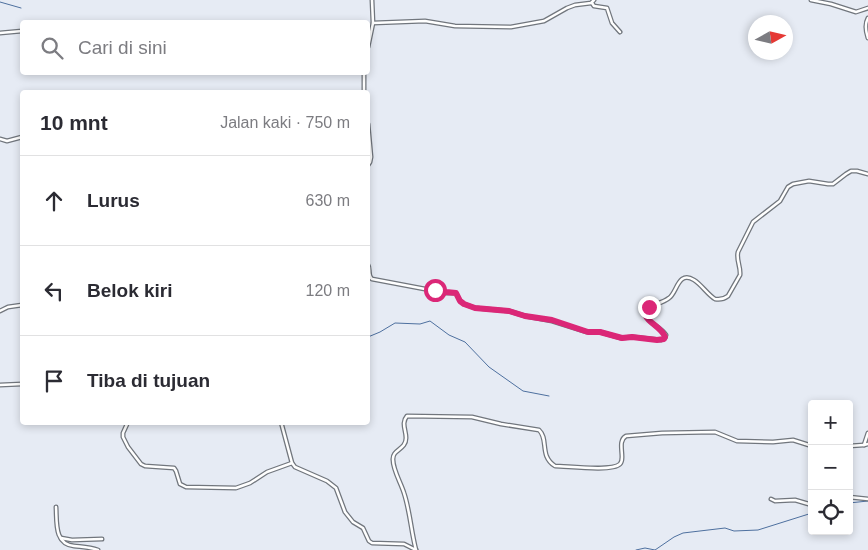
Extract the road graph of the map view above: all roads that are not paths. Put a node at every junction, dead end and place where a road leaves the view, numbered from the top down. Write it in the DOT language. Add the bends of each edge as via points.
graph roads {
  1 [pos="372,0"];
  2 [pos="810,0"];
  3 [pos="593,1"];
  4 [pos="868,8"];
  5 [pos="868,19"];
  6 [pos="373,23"];
  7 [pos="20,32"];
  8 [pos="620,32"];
  9 [pos="0,33"];
  10 [pos="370,37"];
  11 [pos="868,38"];
  12 [pos="364,75"];
  13 [pos="364,90"];
  14 [pos="20,138"];
  15 [pos="0,139"];
  16 [pos="370,146"];
  17 [pos="370,162"];
  18 [pos="868,174"];
  19 [pos="370,276"];
  20 [pos="20,305"];
  21 [pos="0,311"];
  22 [pos="20,384"];
  23 [pos="0,385"];
  24 [pos="127,425"];
  25 [pos="282,425"];
  26 [pos="868,434"];
  27 [pos="866,444"];
  28 [pos="809,445"];
  29 [pos="853,446"];
  30 [pos="292,463"];
  31 [pos="853,497"];
  32 [pos="868,499"];
  33 [pos="771,500"];
  34 [pos="808,504"];
  35 [pos="56,508"];
  36 [pos="59,538"];
  37 [pos="102,539"];
  38 [pos="98,550"];
  39 [pos="416,550"];
  1 -- 6 [label="street"];
  2 -- 4 [label="street" via="856,12"];
  3 -- 6 [label="street" via="575,5 544,22 511,27 455,26 424,21"];
  3 -- 8 [label="street" via="594,6 607,8 612,23"];
  5 -- 11 [label="street"];
  6 -- 10 [label="street"];
  7 -- 9 [label="street"];
  12 -- 13 [label="street"];
  14 -- 15 [label="street" via="7,141"];
  16 -- 17 [label="street"];
  18 -- 19 [label="street" via="857,170 833,184 809,180 788,187 780,201 753,222 738,252 740,275 728,296 715,299 694,279 683,279 671,297 647,308 648,320 666,335 661,340 622,338 509,311 475,308 460,301 456,293 372,279"];
  20 -- 21 [label="street"];
  22 -- 23 [label="street"];
  24 -- 30 [label="street" via="124,439 139,462 145,466 173,467 180,484 186,487 240,488 267,472"];
  25 -- 30 [label="street"];
  26 -- 27 [label="street"];
  27 -- 29 [label="street"];
  28 -- 39 [label="street" via="793,440 738,441 715,432 662,433 624,437 622,459 614,467 554,466 546,457 539,430 472,417 407,416 404,419 404,446 393,456 393,462 405,495"];
  30 -- 39 [label="street" via="336,488 345,512 363,528 370,542 404,544"];
  31 -- 32 [label="street"];
  33 -- 34 [label="street" via="796,500"];
  35 -- 36 [label="street"];
  36 -- 37 [label="street"];
  36 -- 38 [label="street" via="70,546"];
}
